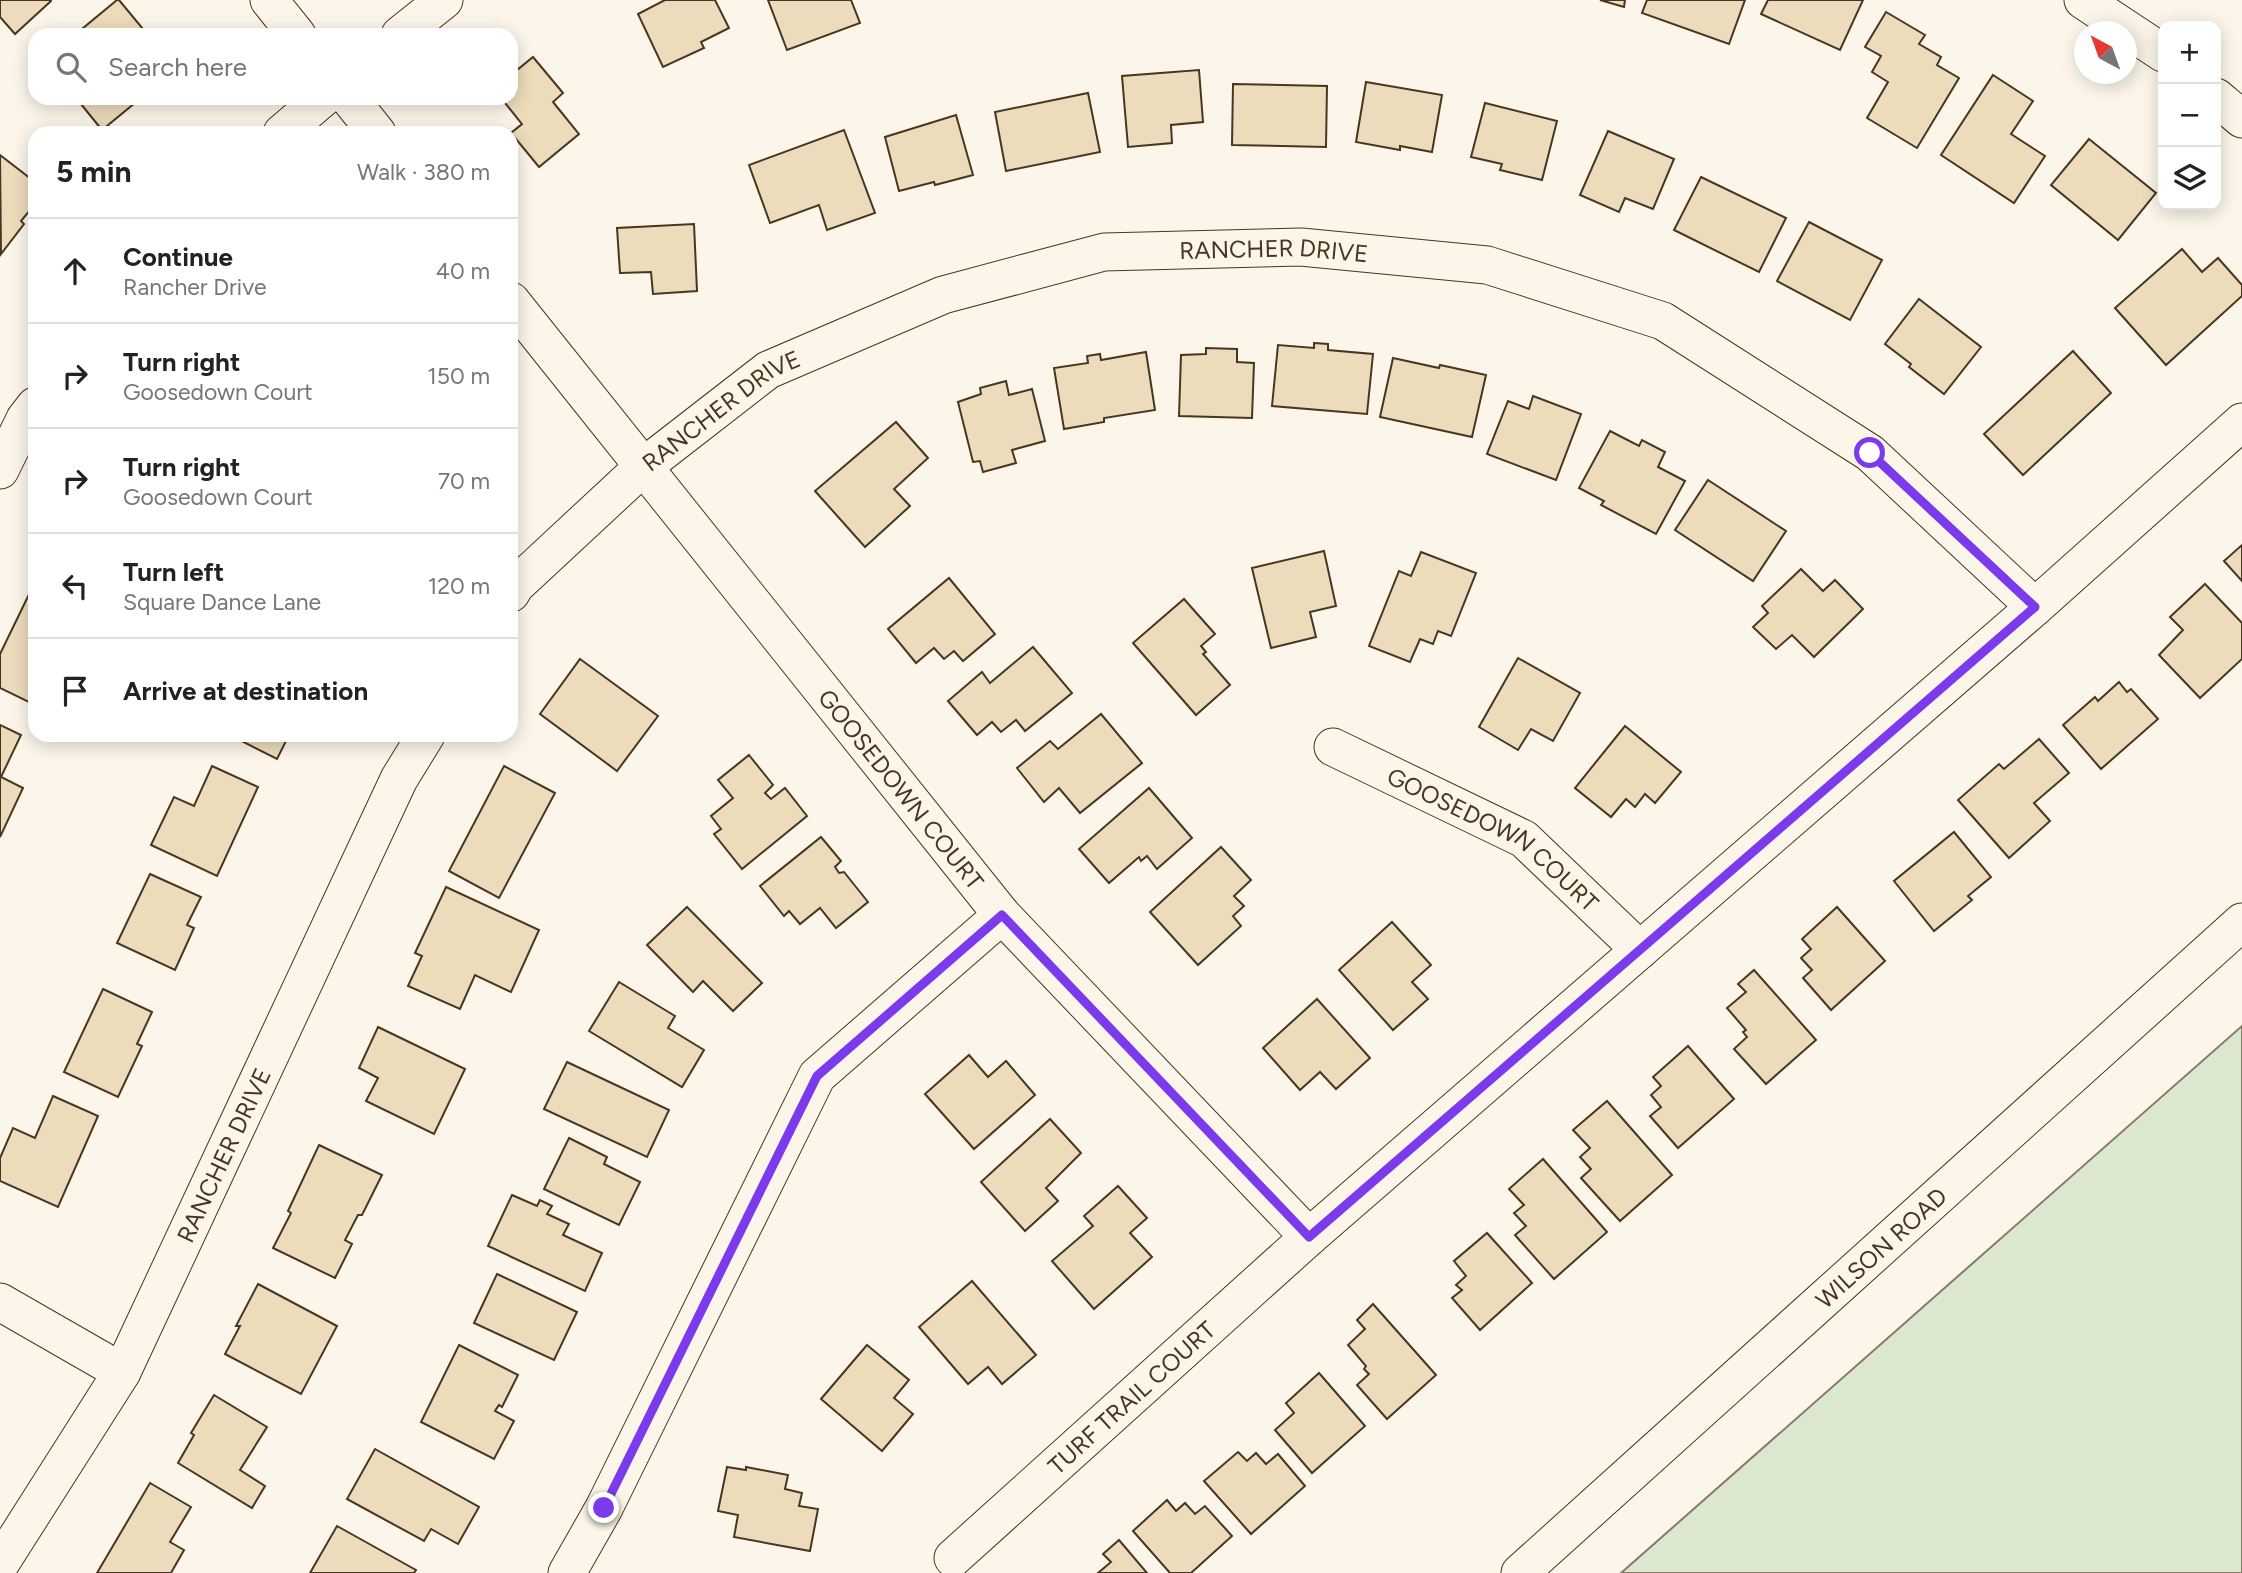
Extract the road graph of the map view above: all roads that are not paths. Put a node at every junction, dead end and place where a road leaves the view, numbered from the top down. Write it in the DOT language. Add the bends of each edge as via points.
graph roads {
  1 [pos="269,0"];
  2 [pos="444,0"];
  3 [pos="2083,0"];
  4 [pos="291,28"];
  5 [pos="409,28"];
  6 [pos="2158,50"];
  7 [pos="2221,100"];
  8 [pos="315,105"];
  9 [pos="355,105"];
  10 [pos="2242,119"];
  11 [pos="290,126"];
  12 [pos="371,126"];
  13 [pos="518,310"];
  14 [pos="28,415"];
  15 [pos="2242,422"];
  16 [pos="643,467"];
  17 [pos="0,470"];
  18 [pos="518,583"];
  19 [pos="2035,607"];
  20 [pos="422,742"];
  21 [pos="1333,747"];
  22 [pos="1002,915"];
  23 [pos="2242,922"];
  24 [pos="1640,950"];
  25 [pos="1309,1237"];
  26 [pos="0,1302"];
  27 [pos="122,1372"];
  28 [pos="953,1558"];
  29 [pos="0,1564"];
  30 [pos="568,1573"];
  31 [pos="1520,1573"];
  1 -- 4 [label="street"];
  2 -- 5 [label="street"];
  3 -- 6 [label="street"];
  7 -- 10 [label="street"];
  8 -- 11 [label="street"];
  9 -- 12 [label="street"];
  13 -- 16 [label="street, GOOSEDOWN COURT"];
  14 -- 17 [label="street"];
  15 -- 19 [label="street"];
  16 -- 18 [label="street, RANCHER DRIVE"];
  16 -- 19 [label="street, RANCHER DRIVE" via="768,370 943,295 1104,252 1301,247 1487,265 1663,321 1870,453"];
  16 -- 22 [label="street, GOOSEDOWN COURT"];
  19 -- 24 [label="street"];
  20 -- 27 [label="street, RANCHER DRIVE" via="399,779"];
  21 -- 24 [label="street, GOOSEDOWN COURT" via="1524,839"];
  22 -- 25 [label="street, GOOSEDOWN COURT"];
  22 -- 30 [label="street" via="817,1076"];
  23 -- 31 [label="street, WILSON ROAD"];
  24 -- 25 [label="street"];
  25 -- 28 [label="street, TURF TRAIL COURT"];
  26 -- 27 [label="street"];
  27 -- 29 [label="street, RANCHER DRIVE"];
}
